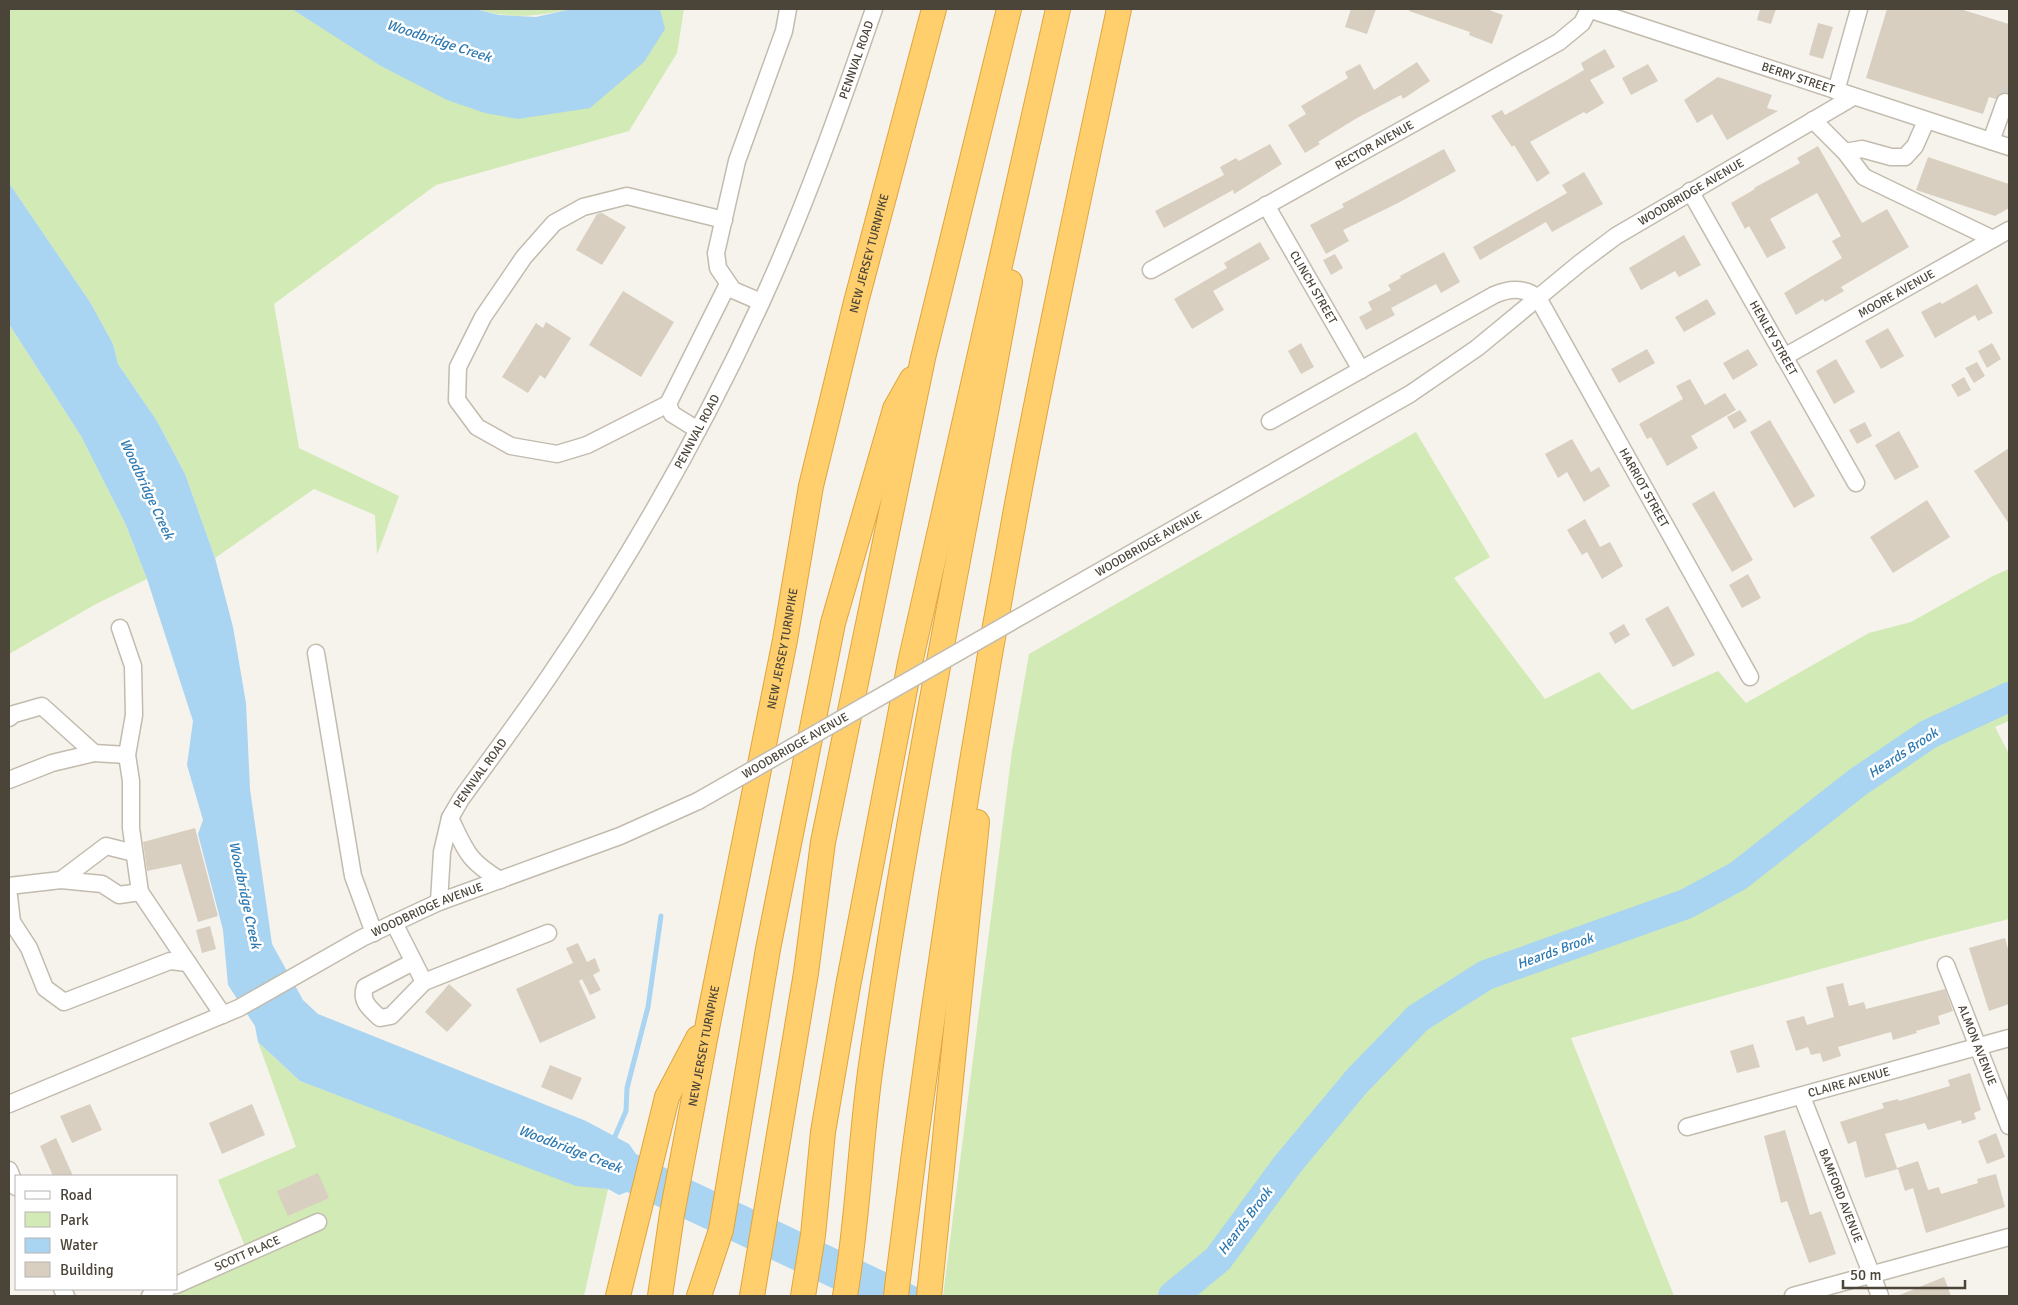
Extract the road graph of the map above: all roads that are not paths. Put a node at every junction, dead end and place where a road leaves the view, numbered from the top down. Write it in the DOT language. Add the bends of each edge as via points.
graph roads {
  1 [pos="788,9"];
  2 [pos="874,9"];
  3 [pos="934,9"];
  4 [pos="1009,9"];
  5 [pos="1058,9"];
  6 [pos="1120,9"];
  7 [pos="1589,9"];
  8 [pos="1859,9"];
  9 [pos="1049,45"];
  10 [pos="1836,91"];
  11 [pos="1853,97"];
  12 [pos="2005,102"];
  13 [pos="1812,120"];
  14 [pos="1926,120"];
  15 [pos="1991,142"];
  16 [pos="2009,148"];
  17 [pos="1844,152"];
  18 [pos="1690,191"];
  19 [pos="1266,205"];
  20 [pos="724,220"];
  21 [pos="2009,230"];
  22 [pos="1993,239"];
  23 [pos="1151,270"];
  24 [pos="728,284"];
  25 [pos="1538,298"];
  26 [pos="761,302"];
  27 [pos="1784,357"];
  28 [pos="923,358"];
  29 [pos="1361,370"];
  30 [pos="668,404"];
  31 [pos="1270,421"];
  32 [pos="698,430"];
  33 [pos="1856,483"];
  34 [pos="120,628"];
  35 [pos="316,653"];
  36 [pos="1750,677"];
  37 [pos="988,678"];
  38 [pos="9,718"];
  39 [pos="94,753"];
  40 [pos="127,756"];
  41 [pos="9,780"];
  42 [pos="450,818"];
  43 [pos="134,853"];
  44 [pos="61,880"];
  45 [pos="500,880"];
  46 [pos="9,886"];
  47 [pos="140,892"];
  48 [pos="9,896"];
  49 [pos="439,902"];
  50 [pos="394,923"];
  51 [pos="374,933"];
  52 [pos="548,933"];
  53 [pos="413,962"];
  54 [pos="188,963"];
  55 [pos="1946,965"];
  56 [pos="424,982"];
  57 [pos="222,1015"];
  58 [pos="709,1018"];
  59 [pos="2009,1038"];
  60 [pos="1978,1047"];
  61 [pos="1802,1097"];
  62 [pos="9,1104"];
  63 [pos="2009,1126"];
  64 [pos="1687,1127"];
  65 [pos="9,1170"];
  66 [pos="15,1185"];
  67 [pos="318,1222"];
  68 [pos="2009,1237"];
  69 [pos="1872,1276"];
  70 [pos="178,1284"];
  71 [pos="898,1286"];
  72 [pos="805,1288"];
  73 [pos="165,1290"];
  74 [pos="929,1294"];
  75 [pos="150,1296"];
  76 [pos="618,1296"];
  77 [pos="660,1296"];
  78 [pos="699,1296"];
  79 [pos="752,1296"];
  80 [pos="845,1296"];
  81 [pos="1793,1296"];
  82 [pos="1880,1296"];
  1 -- 20 [label="street" via="784,31 737,161"];
  2 -- 26 [label="street, PENNVAL ROAD" via="811,184"];
  3 -- 58 [label="highway, NEW JERSEY TURNPIKE" via="811,486 785,640"];
  4 -- 28 [label="highway"];
  5 -- 9 [label="highway"];
  6 -- 37 [label="highway" via="1043,370"];
  7 -- 10 [label="street, BERRY STREET"];
  7 -- 19 [label="street, RECTOR AVENUE" via="1582,23 1558,42"];
  8 -- 10 [label="street"];
  9 -- 72 [label="highway" via="910,662 826,1113"];
  9 -- 80 [label="highway" via="1018,237 952,584 893,930 871,1067 853,1252"];
  10 -- 11 [label="street, BERRY STREET"];
  11 -- 13 [label="street, WOODBRIDGE AVENUE"];
  11 -- 14 [label="street, BERRY STREET"];
  12 -- 15 [label="street"];
  13 -- 17 [label="street"];
  13 -- 18 [label="street, WOODBRIDGE AVENUE"];
  14 -- 15 [label="street, BERRY STREET"];
  14 -- 17 [label="street" via="1915,146 1906,157 1899,159 1862,149"];
  15 -- 16 [label="street, BERRY STREET"];
  17 -- 22 [label="street" via="1864,177"];
  18 -- 25 [label="street, WOODBRIDGE AVENUE" via="1604,245"];
  18 -- 27 [label="street, HENLEY STREET"];
  19 -- 23 [label="street, RECTOR AVENUE"];
  19 -- 29 [label="street, CLINCH STREET"];
  20 -- 24 [label="street" via="716,252 718,268"];
  20 -- 30 [label="street" via="627,196 583,207 554,223 524,257 483,317 458,367 457,400 477,427 510,446 557,454 587,445"];
  21 -- 22 [label="street, MOORE AVENUE"];
  22 -- 27 [label="street, MOORE AVENUE"];
  24 -- 26 [label="street" via="733,290"];
  24 -- 30 [label="street"];
  25 -- 29 [label="street" via="1523,290 1501,292"];
  25 -- 36 [label="street, HARRIOT STREET"];
  25 -- 45 [label="street, WOODBRIDGE AVENUE, bridge" via="1477,348 1410,394 698,801 633,831"];
  26 -- 32 [label="street, PENNVAL ROAD"];
  27 -- 33 [label="street, HENLEY STREET"];
  28 -- 78 [label="highway" via="895,409 833,623 768,949 721,1230"];
  28 -- 79 [label="highway" via="823,842 806,973"];
  29 -- 31 [label="street"];
  30 -- 32 [label="street" via="672,414"];
  32 -- 42 [label="street, PENNVAL ROAD" via="631,548 549,678"];
  34 -- 40 [label="street" via="133,666 134,715"];
  35 -- 51 [label="street" via="353,876"];
  37 -- 71 [label="highway" via="936,996"];
  37 -- 74 [label="highway" via="968,926"];
  38 -- 39 [label="street" via="42,706"];
  39 -- 40 [label="street"];
  39 -- 41 [label="street" via="52,763"];
  40 -- 43 [label="street"];
  42 -- 45 [label="street, PENNVAL ROAD" via="468,855 479,867"];
  42 -- 49 [label="street, PENNVAL ROAD" via="442,852"];
  43 -- 44 [label="street" via="106,846"];
  43 -- 47 [label="street"];
  44 -- 46 [label="street"];
  44 -- 47 [label="street" via="102,884 118,895"];
  45 -- 49 [label="street, WOODBRIDGE AVENUE"];
  47 -- 54 [label="street"];
  48 -- 54 [label="street" via="12,922 29,948 45,988 64,1002 170,961"];
  49 -- 50 [label="street, WOODBRIDGE AVENUE"];
  50 -- 51 [label="street, WOODBRIDGE AVENUE"];
  50 -- 53 [label="street"];
  51 -- 57 [label="street, WOODBRIDGE AVENUE"];
  52 -- 56 [label="street"];
  53 -- 56 [label="street"];
  53 -- 56 [label="street" via="366,987 363,994 367,1007 380,1018 392,1016"];
  54 -- 57 [label="street"];
  55 -- 60 [label="street, ALMON AVENUE"];
  57 -- 62 [label="street, WOODBRIDGE AVENUE"];
  58 -- 76 [label="highway" via="667,1097"];
  58 -- 77 [label="highway, NEW JERSEY TURNPIKE"];
  59 -- 60 [label="street, CLAIRE AVENUE"];
  60 -- 61 [label="street, CLAIRE AVENUE"];
  60 -- 63 [label="street, ALMON AVENUE"];
  61 -- 64 [label="street, CLAIRE AVENUE"];
  61 -- 69 [label="street, BAMFORD AVENUE"];
  65 -- 66 [label="street"];
  67 -- 70 [label="street, SCOTT PLACE"];
  68 -- 69 [label="street"];
  69 -- 81 [label="street"];
  69 -- 82 [label="street, BAMFORD AVENUE"];
  73 -- 75 [label="street"];
}
